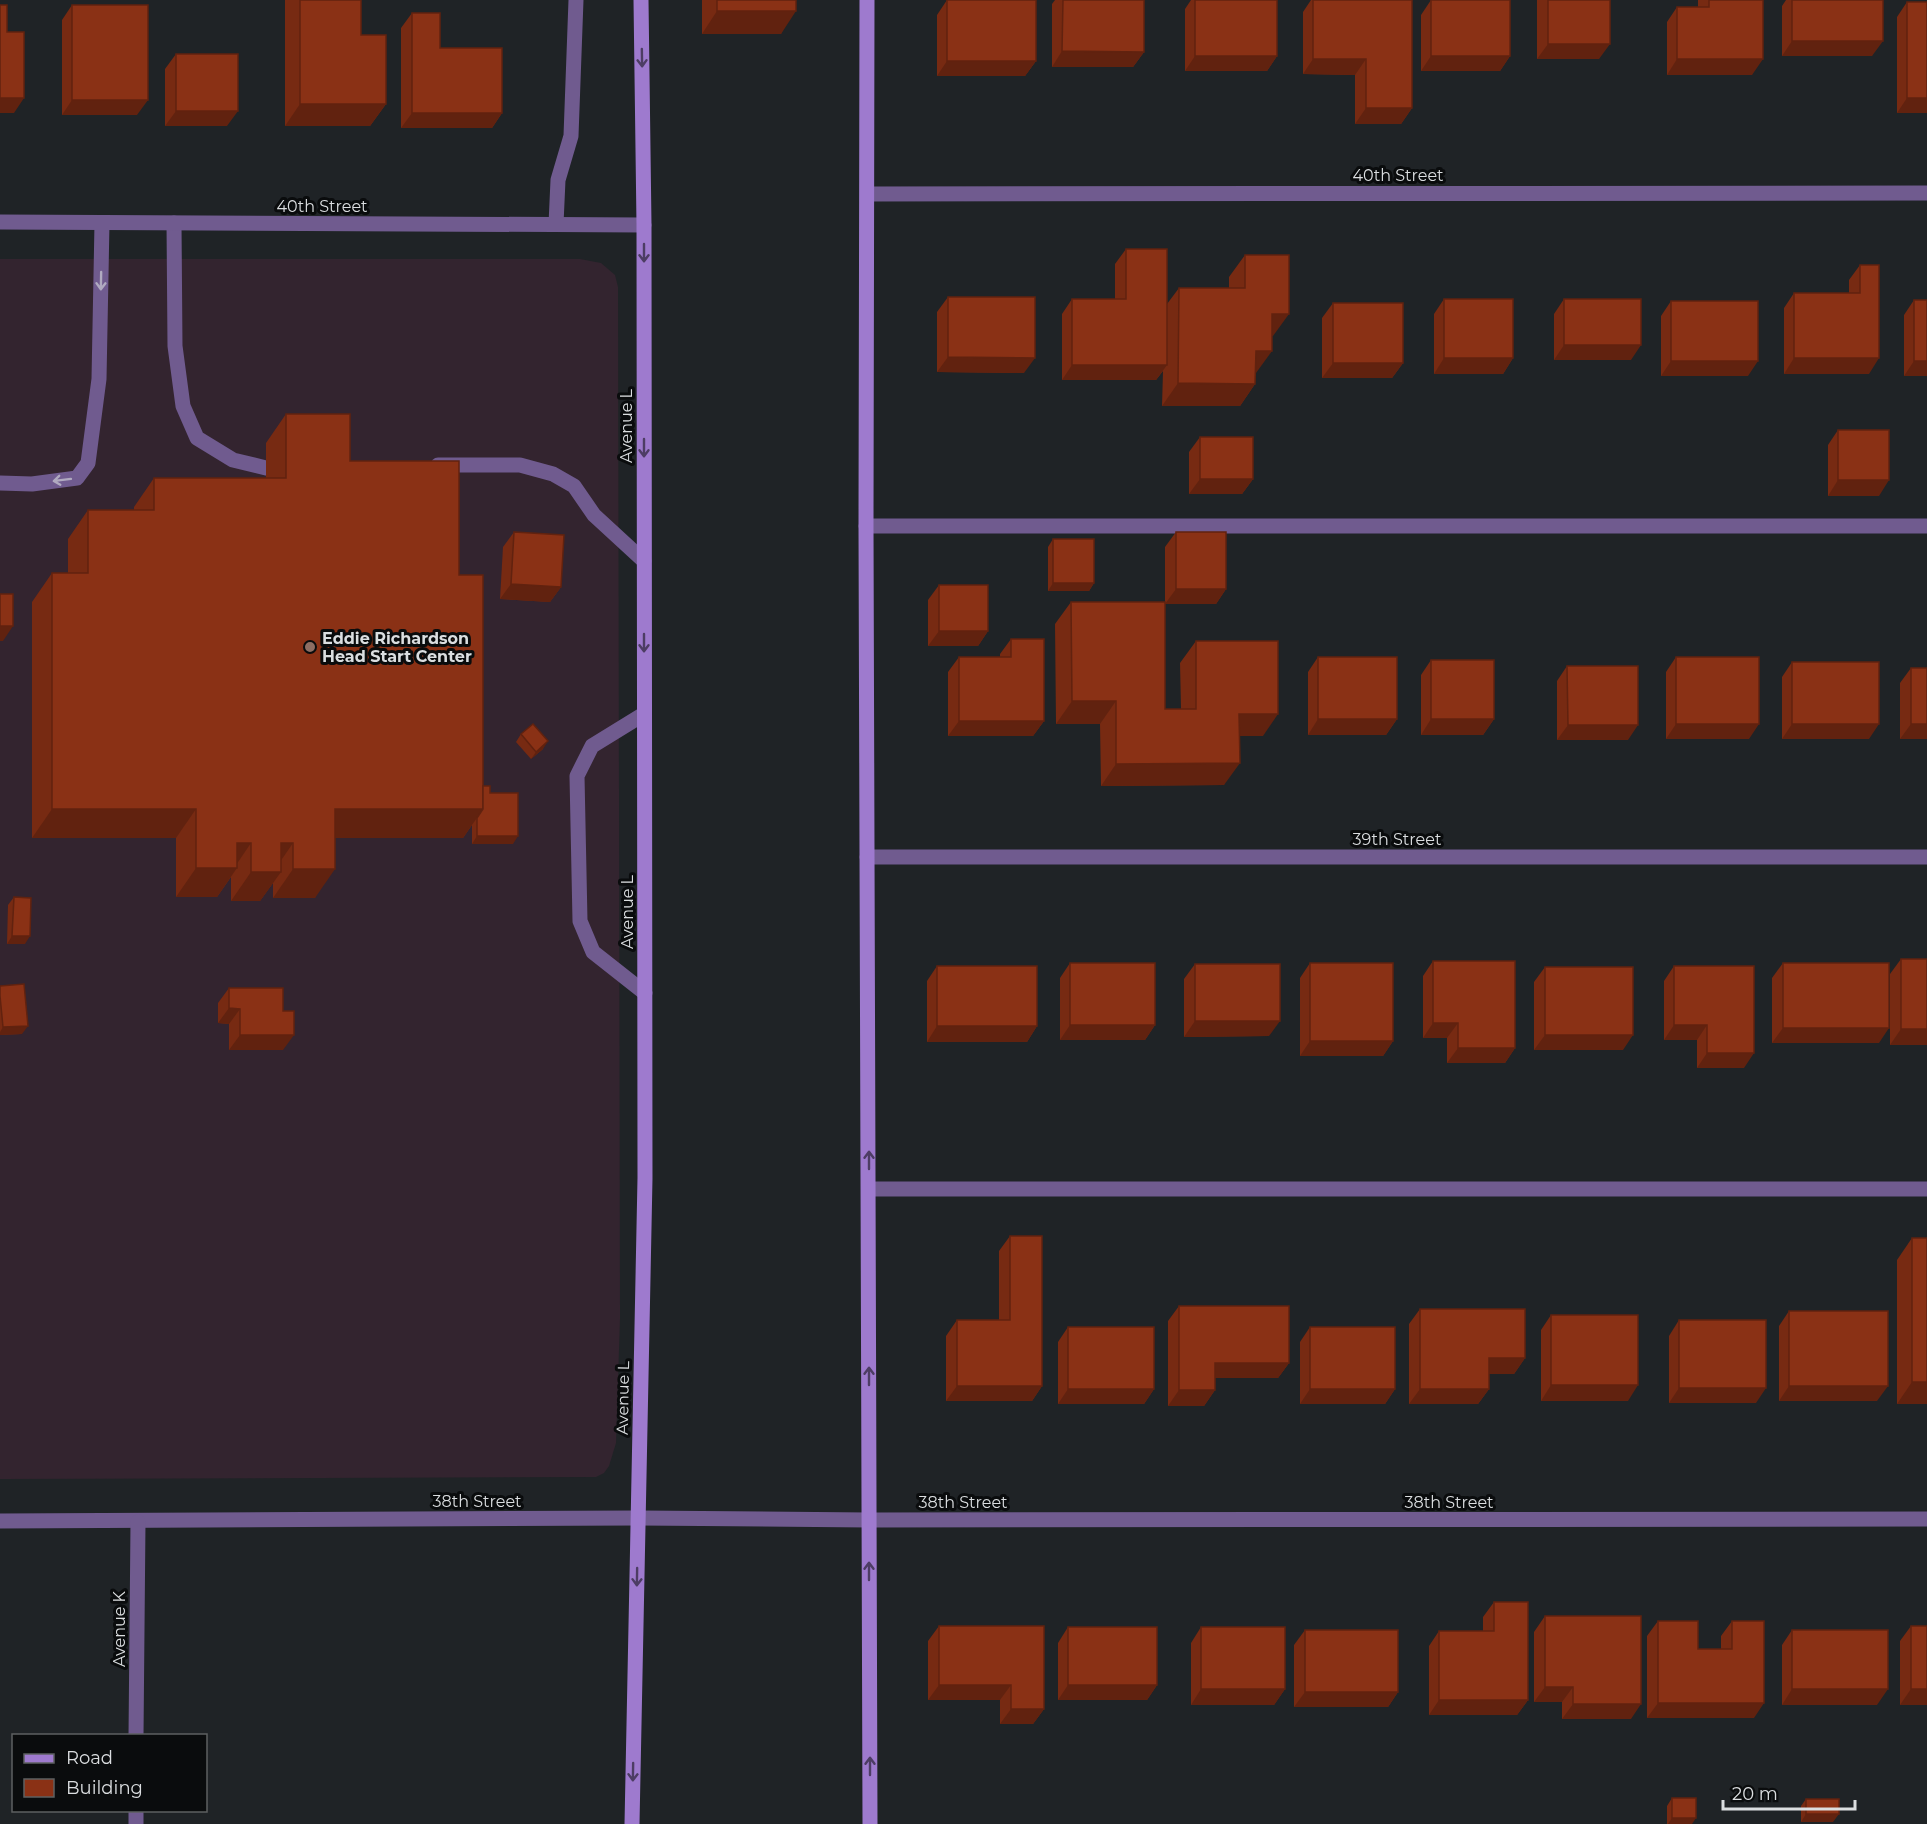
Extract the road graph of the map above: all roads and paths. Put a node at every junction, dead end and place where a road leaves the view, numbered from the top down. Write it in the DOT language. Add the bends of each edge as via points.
graph roads {
  1 [pos="576,0"];
  2 [pos="641,0"];
  3 [pos="867,0"];
  4 [pos="1927,193"];
  5 [pos="868,194"];
  6 [pos="0,222"];
  7 [pos="102,223"];
  8 [pos="174,223"];
  9 [pos="556,224"];
  10 [pos="644,225"];
  11 [pos="418,465"];
  12 [pos="266,468"];
  13 [pos="0,483"];
  14 [pos="866,526"];
  15 [pos="1927,526"];
  16 [pos="644,561"];
  17 [pos="644,714"];
  18 [pos="867,857"];
  19 [pos="1927,857"];
  20 [pos="645,993"];
  21 [pos="869,1189"];
  22 [pos="1927,1189"];
  23 [pos="639,1518"];
  24 [pos="1927,1519"];
  25 [pos="869,1520"];
  26 [pos="0,1521"];
  27 [pos="138,1522"];
  28 [pos="136,1734"];
  29 [pos="632,1824"];
  30 [pos="870,1824"];
  1 -- 9 [label="street" via="571,136 558,180"];
  2 -- 10 [label="street, Avenue L, one-way"];
  3 -- 5 [label="street"];
  4 -- 5 [label="street, 40th Street"];
  5 -- 14 [label="street"];
  6 -- 7 [label="street, 40th Street"];
  7 -- 8 [label="street, 40th Street"];
  7 -- 13 [label="street, one-way" via="99,379 88,464 77,478 32,484"];
  8 -- 9 [label="street, 40th Street"];
  8 -- 12 [label="street" via="175,346 183,406 197,438 233,460"];
  9 -- 10 [label="street, 40th Street"];
  10 -- 16 [label="street, Avenue L, one-way"];
  11 -- 16 [label="street" via="520,465 553,474 574,486 594,515"];
  14 -- 15 [label="street"];
  14 -- 18 [label="street"];
  16 -- 17 [label="street, Avenue L, one-way"];
  17 -- 20 [label="street, Avenue L"];
  17 -- 20 [label="street" via="592,746 577,776 580,921 593,952"];
  18 -- 19 [label="street, 39th Street"];
  21 -- 18 [label="street, one-way"];
  20 -- 23 [label="street, Avenue L"];
  21 -- 22 [label="street"];
  25 -- 21 [label="street, one-way"];
  23 -- 25 [label="street, 38th Street"];
  23 -- 27 [label="street, 38th Street"];
  23 -- 29 [label="street, Avenue L, one-way"];
  24 -- 25 [label="street, 38th Street"];
  30 -- 25 [label="street, one-way"];
  26 -- 27 [label="street, 38th Street"];
  27 -- 28 [label="street, Avenue K"];
}
